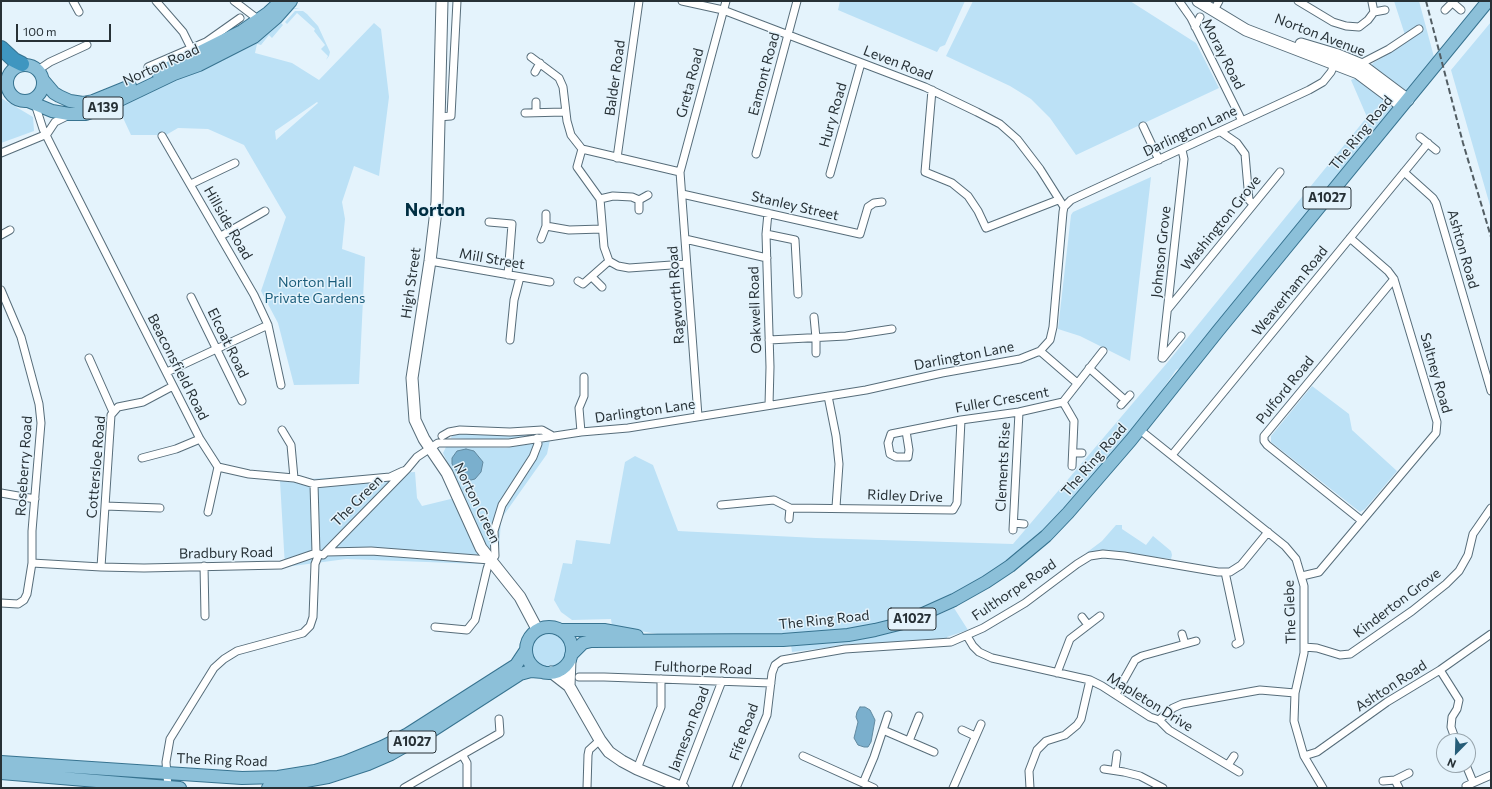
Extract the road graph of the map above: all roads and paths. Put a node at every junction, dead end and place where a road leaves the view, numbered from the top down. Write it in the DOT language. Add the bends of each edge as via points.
graph roads {
  1 [pos="73,1"];
  2 [pos="156,1"];
  3 [pos="168,1"];
  4 [pos="234,1"];
  5 [pos="281,1"];
  6 [pos="291,1"];
  7 [pos="442,1"];
  8 [pos="458,1"];
  9 [pos="639,1"];
  10 [pos="682,1"];
  11 [pos="726,1"];
  12 [pos="797,1"];
  13 [pos="1179,1"];
  14 [pos="1198,1"];
  15 [pos="1298,1"];
  16 [pos="1488,1"];
  17 [pos="1372,2"];
  18 [pos="1454,2"];
  19 [pos="1214,5"];
  20 [pos="162,7"];
  21 [pos="76,10"];
  22 [pos="723,10"];
  23 [pos="1385,10"];
  24 [pos="1446,10"];
  25 [pos="1461,10"];
  26 [pos="1374,12"];
  27 [pos="1200,17"];
  28 [pos="240,18"];
  29 [pos="259,20"];
  30 [pos="1195,27"];
  31 [pos="1419,30"];
  32 [pos="788,34"];
  33 [pos="87,45"];
  34 [pos="1,48"];
  35 [pos="195,56"];
  36 [pos="531,57"];
  37 [pos="1337,59"];
  38 [pos="540,63"];
  39 [pos="861,63"];
  40 [pos="17,67"];
  41 [pos="148,67"];
  42 [pos="1359,69"];
  43 [pos="535,72"];
  44 [pos="41,75"];
  45 [pos="1,77"];
  46 [pos="932,90"];
  47 [pos="6,92"];
  48 [pos="32,102"];
  49 [pos="536,102"];
  50 [pos="1405,103"];
  51 [pos="536,112"];
  52 [pos="564,112"];
  53 [pos="525,113"];
  54 [pos="69,114"];
  55 [pos="438,117"];
  56 [pos="1242,121"];
  57 [pos="1143,126"];
  58 [pos="1221,132"];
  59 [pos="47,134"];
  60 [pos="162,136"];
  61 [pos="1420,137"];
  62 [pos="1428,143"];
  63 [pos="582,149"];
  64 [pos="1182,150"];
  65 [pos="1436,150"];
  66 [pos="1,153"];
  67 [pos="756,154"];
  68 [pos="617,158"];
  69 [pos="1159,160"];
  70 [pos="236,163"];
  71 [pos="680,172"];
  72 [pos="1280,172"];
  73 [pos="1404,172"];
  74 [pos="830,174"];
  75 [pos="191,184"];
  76 [pos="682,194"];
  77 [pos="648,195"];
  78 [pos="600,199"];
  79 [pos="639,200"];
  80 [pos="1058,200"];
  81 [pos="882,202"];
  82 [pos="1253,204"];
  83 [pos="1064,207"];
  84 [pos="639,210"];
  85 [pos="265,211"];
  86 [pos="768,213"];
  87 [pos="546,214"];
  88 [pos="489,222"];
  89 [pos="546,226"];
  90 [pos="602,229"];
  91 [pos="10,230"];
  92 [pos="766,234"];
  93 [pos="1,235"];
  94 [pos="221,236"];
  95 [pos="541,238"];
  96 [pos="1350,238"];
  97 [pos="685,239"];
  98 [pos="766,258"];
  99 [pos="430,261"];
  100 [pos="609,261"];
  101 [pos="686,264"];
  102 [pos="508,275"];
  103 [pos="520,277"];
  104 [pos="592,277"];
  105 [pos="1394,279"];
  106 [pos="578,281"];
  107 [pos="550,282"];
  108 [pos="602,287"];
  109 [pos="1,291"];
  110 [pos="798,294"];
  111 [pos="191,297"];
  112 [pos="1168,309"];
  113 [pos="814,317"];
  114 [pos="268,325"];
  115 [pos="892,329"];
  116 [pos="1181,336"];
  117 [pos="816,338"];
  118 [pos="510,340"];
  119 [pos="769,340"];
  120 [pos="217,349"];
  121 [pos="1040,351"];
  122 [pos="1102,351"];
  123 [pos="816,353"];
  124 [pos="88,358"];
  125 [pos="1089,368"];
  126 [pos="167,372"];
  127 [pos="584,378"];
  128 [pos="1077,383"];
  129 [pos="281,385"];
  130 [pos="173,386"];
  131 [pos="1491,391"];
  132 [pos="828,396"];
  133 [pos="1126,400"];
  134 [pos="242,401"];
  135 [pos="1063,402"];
  136 [pos="769,405"];
  137 [pos="113,412"];
  138 [pos="1019,412"];
  139 [pos="698,416"];
  140 [pos="961,420"];
  141 [pos="282,430"];
  142 [pos="1140,430"];
  143 [pos="906,431"];
  144 [pos="581,432"];
  145 [pos="442,436"];
  146 [pos="551,436"];
  147 [pos="538,438"];
  148 [pos="200,439"];
  149 [pos="430,449"];
  150 [pos="1073,453"];
  151 [pos="1082,453"];
  152 [pos="1172,455"];
  153 [pos="142,458"];
  154 [pos="1072,466"];
  155 [pos="218,467"];
  156 [pos="407,469"];
  157 [pos="294,478"];
  158 [pos="314,484"];
  159 [pos="1,493"];
  160 [pos="35,499"];
  161 [pos="721,505"];
  162 [pos="105,506"];
  163 [pos="836,507"];
  164 [pos="160,508"];
  165 [pos="790,508"];
  166 [pos="1491,508"];
  167 [pos="208,512"];
  168 [pos="789,519"];
  169 [pos="1362,521"];
  170 [pos="1024,524"];
  171 [pos="1268,532"];
  172 [pos="326,552"];
  173 [pos="318,554"];
  174 [pos="490,560"];
  175 [pos="32,563"];
  176 [pos="204,566"];
  177 [pos="101,567"];
  178 [pos="1225,572"];
  179 [pos="1302,576"];
  180 [pos="1,603"];
  181 [pos="205,616"];
  182 [pos="1100,616"];
  183 [pos="1082,617"];
  184 [pos="1088,625"];
  185 [pos="435,627"];
  186 [pos="538,629"];
  187 [pos="560,630"];
  188 [pos="1182,634"];
  189 [pos="1491,634"];
  190 [pos="967,636"];
  191 [pos="654,639"];
  192 [pos="1196,641"];
  193 [pos="1185,644"];
  194 [pos="1236,644"];
  195 [pos="1304,647"];
  196 [pos="526,650"];
  197 [pos="571,658"];
  198 [pos="1440,670"];
  199 [pos="547,672"];
  200 [pos="1057,673"];
  201 [pos="579,678"];
  202 [pos="661,679"];
  203 [pos="1090,680"];
  204 [pos="722,681"];
  205 [pos="771,683"];
  206 [pos="569,686"];
  207 [pos="1296,693"];
  208 [pos="1116,694"];
  209 [pos="888,715"];
  210 [pos="919,716"];
  211 [pos="499,719"];
  212 [pos="1159,720"];
  213 [pos="980,724"];
  214 [pos="883,730"];
  215 [pos="962,730"];
  216 [pos="1453,733"];
  217 [pos="975,736"];
  218 [pos="600,740"];
  219 [pos="909,741"];
  220 [pos="934,752"];
  221 [pos="1117,754"];
  222 [pos="463,756"];
  223 [pos="804,756"];
  224 [pos="1234,756"];
  225 [pos="1304,756"];
  226 [pos="1,762"];
  227 [pos="1228,765"];
  228 [pos="167,768"];
  229 [pos="636,768"];
  230 [pos="1104,769"];
  231 [pos="1115,770"];
  232 [pos="1239,772"];
  233 [pos="1409,772"];
  234 [pos="1,773"];
  235 [pos="1468,773"];
  236 [pos="1491,775"];
  237 [pos="1394,780"];
  238 [pos="1383,781"];
  239 [pos="863,783"];
  240 [pos="172,788"];
  241 [pos="268,788"];
  242 [pos="404,788"];
  243 [pos="467,788"];
  244 [pos="587,788"];
  245 [pos="682,788"];
  246 [pos="736,788"];
  247 [pos="874,788"];
  248 [pos="953,788"];
  249 [pos="1030,788"];
  250 [pos="1163,788"];
  251 [pos="1323,788"];
  252 [pos="1399,788"];
  1 -- 21 [label="street"];
  2 -- 20 [label="street"];
  3 -- 20 [label="street"];
  4 -- 29 [label="street"];
  5 -- 29 [label="main road, Norton Road / A139"];
  6 -- 35 [label="main road, Norton Road / A139" via="254,37"];
  7 -- 55 [label="main road, High Street"];
  8 -- 55 [label="street" via="450,116"];
  9 -- 68 [label="street, Balder Road"];
  10 -- 22 [label="street, Leven Road"];
  11 -- 22 [label="street, Greta Road"];
  12 -- 32 [label="street, Eamont Road"];
  13 -- 30 [label="street, Moray Road"];
  14 -- 19 [label="main road, Norton Avenue"];
  15 -- 26 [label="street" via="1333,22 1346,26 1359,27"];
  16 -- 50 [label="main road, The Ring Road / A1027"];
  17 -- 26 [label="street"];
  18 -- 24 [label="street"];
  18 -- 25 [label="street"];
  19 -- 37 [label="main road, Norton Avenue" via="1249,24"];
  20 -- 35 [label="street" via="183,32"];
  22 -- 32 [label="street, Leven Road"];
  22 -- 71 [label="street, Greta Road"];
  23 -- 26 [label="street"];
  27 -- 30 [label="street"];
  28 -- 35 [label="street" via="206,42"];
  29 -- 35 [label="main road, Norton Road / A139"];
  30 -- 56 [label="street, Moray Road"];
  31 -- 42 [label="street"];
  32 -- 39 [label="street, Leven Road"];
  32 -- 67 [label="street, Eamont Road"];
  33 -- 44 [label="street" via="50,62"];
  34 -- 40 [label="highway" via="14,60"];
  35 -- 41 [label="street"];
  35 -- 44 [label="main road, Norton Road / A139" via="93,101 70,101 54,93"];
  35 -- 54 [label="main road, Norton Road / A139" via="174,74 103,108 86,114"];
  36 -- 38 [label="street"];
  37 -- 42 [label="main road, Norton Avenue"];
  37 -- 56 [label="street, Darlington Lane" via="1323,82"];
  38 -- 43 [label="street"];
  38 -- 52 [label="street" via="559,78 563,87"];
  39 -- 46 [label="street, Leven Road"];
  39 -- 74 [label="street, Hury Road"];
  40 -- 44 [label="main road, A139" via="28,64"];
  40 -- 45 [label="main road"];
  40 -- 47 [label="main road, A139" via="6,79"];
  42 -- 50 [label="main road, Norton Avenue"];
  44 -- 48 [label="main road" via="43,86"];
  46 -- 80 [label="street, Leven Road" via="1000,124 1017,139 1040,169"];
  46 -- 80 [label="street" via="925,172 952,183 968,196 986,228"];
  47 -- 48 [label="main road, A139" via="16,99"];
  48 -- 54 [label="main road, Norton Road / A139"];
  48 -- 59 [label="street, Beaconsfield Road"];
  49 -- 51 [label="street"];
  50 -- 142 [label="main road, The Ring Road / A1027"];
  51 -- 52 [label="street"];
  51 -- 53 [label="street"];
  52 -- 63 [label="street" via="572,135"];
  54 -- 59 [label="street" via="55,122"];
  55 -- 99 [label="main road, High Street" via="437,202"];
  56 -- 58 [label="street, Darlington Lane"];
  57 -- 69 [label="street"];
  58 -- 64 [label="street, Darlington Lane"];
  58 -- 82 [label="street" via="1237,143 1245,154 1249,200"];
  59 -- 66 [label="street"];
  59 -- 126 [label="street, Beaconsfield Road"];
  60 -- 75 [label="street, Hillside Road"];
  61 -- 62 [label="street"];
  62 -- 65 [label="street"];
  62 -- 73 [label="street, Weaverham Road"];
  63 -- 68 [label="street"];
  63 -- 78 [label="street" via="576,167"];
  64 -- 69 [label="street, Darlington Lane"];
  64 -- 112 [label="street, Johnson Grove" via="1184,159"];
  68 -- 71 [label="street"];
  69 -- 83 [label="street, Darlington Lane" via="1071,200"];
  70 -- 75 [label="street"];
  71 -- 76 [label="street, Ragworth Road"];
  72 -- 82 [label="street, Washington Grove"];
  73 -- 96 [label="street, Weaverham Road"];
  73 -- 131 [label="street, Ashton Road" via="1436,203"];
  75 -- 94 [label="street, Hillside Road"];
  76 -- 86 [label="street, Stanley Street"];
  76 -- 97 [label="street, Ragworth Road"];
  77 -- 79 [label="street"];
  78 -- 79 [label="street" via="613,196"];
  78 -- 90 [label="street"];
  79 -- 84 [label="street"];
  80 -- 83 [label="street, Leven Road"];
  81 -- 86 [label="street, Stanley Street" via="868,207 860,234"];
  82 -- 112 [label="street, Washington Grove"];
  83 -- 121 [label="street" via="1053,327 1050,340"];
  85 -- 94 [label="street"];
  86 -- 92 [label="street, Oakwell Road"];
  87 -- 89 [label="street"];
  88 -- 102 [label="street" via="512,224"];
  89 -- 90 [label="street" via="569,230"];
  89 -- 95 [label="street"];
  90 -- 100 [label="street" via="605,253"];
  91 -- 93 [label="street"];
  92 -- 98 [label="street, Oakwell Road"];
  92 -- 110 [label="street" via="799,241"];
  94 -- 114 [label="street, Hillside Road"];
  96 -- 105 [label="street"];
  96 -- 152 [label="street, Weaverham Road"];
  97 -- 98 [label="street"];
  97 -- 101 [label="street, Ragworth Road"];
  98 -- 119 [label="street, Oakwell Road"];
  99 -- 102 [label="street, Mill Street"];
  99 -- 149 [label="main road, High Street" via="411,394 415,420"];
  100 -- 101 [label="street" via="629,268"];
  100 -- 104 [label="street"];
  101 -- 139 [label="street, Ragworth Road"];
  102 -- 103 [label="street, Mill Street"];
  103 -- 107 [label="street, Mill Street"];
  103 -- 118 [label="street" via="514,300"];
  104 -- 106 [label="street" via="582,284"];
  104 -- 108 [label="street"];
  105 -- 169 [label="street, Saltney Road" via="1437,427 1436,432"];
  105 -- 169 [label="street, Pulford Road" via="1264,436 1267,445"];
  109 -- 160 [label="street, Roseberry Road" via="21,337 41,414"];
  111 -- 120 [label="street, Elcoat Road"];
  112 -- 116 [label="street, Johnson Grove" via="1162,358"];
  113 -- 117 [label="street"];
  114 -- 120 [label="street"];
  114 -- 129 [label="street, Hillside Road"];
  115 -- 117 [label="street"];
  117 -- 119 [label="street"];
  117 -- 123 [label="street"];
  119 -- 136 [label="street, Oakwell Road"];
  120 -- 126 [label="street"];
  120 -- 134 [label="street, Elcoat Road"];
  121 -- 128 [label="street"];
  121 -- 132 [label="street, Darlington Lane" via="1020,359"];
  122 -- 125 [label="street, Fuller Crescent"];
  124 -- 137 [label="street"];
  125 -- 128 [label="street, Fuller Crescent"];
  125 -- 133 [label="street"];
  126 -- 130 [label="street, Beaconsfield Road"];
  127 -- 144 [label="street" via="584,396 579,408"];
  128 -- 135 [label="street, Fuller Crescent"];
  130 -- 137 [label="street, Cottersloe Road" via="143,402 118,407"];
  130 -- 148 [label="street, Beaconsfield Road"];
  132 -- 136 [label="street, Darlington Lane"];
  132 -- 163 [label="street" via="836,436"];
  135 -- 138 [label="street, Fuller Crescent"];
  135 -- 150 [label="street" via="1074,421"];
  136 -- 139 [label="street, Darlington Lane"];
  137 -- 162 [label="street, Cottersloe Road"];
  138 -- 140 [label="street, Fuller Crescent"];
  138 -- 170 [label="street, Clements Rise" via="1013,526"];
  139 -- 144 [label="street, Darlington Lane" via="628,428"];
  140 -- 143 [label="street, Fuller Crescent"];
  140 -- 163 [label="street, Ridley Drive" via="957,503 954,510"];
  141 -- 157 [label="street" via="290,445"];
  142 -- 152 [label="street, The Glebe"];
  142 -- 191 [label="main road, The Ring Road / A1027" via="1068,513 1027,553 986,582 928,613 875,630 816,638"];
  144 -- 146 [label="street, Darlington Lane"];
  145 -- 146 [label="street" via="460,430 542,430"];
  145 -- 147 [label="street, Darlington Lane" via="493,444"];
  145 -- 149 [label="street"];
  146 -- 147 [label="street, Darlington Lane"];
  147 -- 174 [label="street" via="529,464 502,505 494,531 494,556"];
  148 -- 153 [label="street" via="176,449"];
  148 -- 155 [label="street, Beaconsfield Road"];
  149 -- 156 [label="street, The Green" via="417,456"];
  149 -- 174 [label="main road, Norton Green" via="447,473 481,548"];
  150 -- 151 [label="street"];
  150 -- 154 [label="street"];
  152 -- 171 [label="street, The Glebe"];
  155 -- 157 [label="street" via="249,474"];
  155 -- 167 [label="street"];
  156 -- 158 [label="street" via="390,477"];
  156 -- 172 [label="street, The Green"];
  157 -- 158 [label="street"];
  158 -- 173 [label="street"];
  159 -- 160 [label="street"];
  160 -- 175 [label="street, Roseberry Road"];
  161 -- 165 [label="street, Ridley Drive" via="774,500"];
  162 -- 164 [label="street"];
  162 -- 177 [label="street, Cottersloe Road"];
  163 -- 165 [label="street, Ridley Drive"];
  165 -- 168 [label="street"];
  166 -- 195 [label="street, Kinderton Grove" via="1473,534 1468,555 1458,571 1412,611 1350,654 1340,655"];
  169 -- 179 [label="street, Saltney Road" via="1319,572"];
  171 -- 178 [label="street" via="1241,565"];
  171 -- 179 [label="street, The Glebe" via="1292,553"];
  172 -- 173 [label="street, Bradbury Road"];
  172 -- 174 [label="street, Bradbury Road" via="408,553"];
  173 -- 176 [label="street, Bradbury Road" via="280,565"];
  173 -- 228 [label="street" via="310,626 303,633 237,651 214,668 170,739"];
  174 -- 185 [label="street" via="479,607 471,626 467,630"];
  174 -- 186 [label="main road, Norton Green" via="523,601"];
  175 -- 177 [label="street, Bradbury Road"];
  175 -- 180 [label="street, Roseberry Road" via="24,600 18,604"];
  176 -- 177 [label="street, Bradbury Road"];
  176 -- 181 [label="street"];
  178 -- 190 [label="street, Fulthorpe Road" via="1124,556 1090,556 1025,603"];
  178 -- 194 [label="street" via="1240,642"];
  179 -- 195 [label="street, The Glebe"];
  182 -- 184 [label="street"];
  183 -- 184 [label="street"];
  184 -- 200 [label="street" via="1070,639"];
  186 -- 187 [label="main road, A1027" via="545,627"];
  186 -- 196 [label="main road, A1027" via="527,643"];
  187 -- 191 [label="main road, The Ring Road / A1027" via="604,630"];
  187 -- 197 [label="main road" via="572,647"];
  188 -- 193 [label="street"];
  189 -- 198 [label="street, Ashton Road"];
  190 -- 200 [label="street, Mapleton Drive" via="973,646 986,655"];
  190 -- 205 [label="street, Fulthorpe Road" via="951,642 845,649 782,660 775,665"];
  191 -- 197 [label="main road, The Ring Road / A1027" via="591,640 583,643"];
  192 -- 193 [label="street"];
  193 -- 208 [label="street" via="1135,660"];
  195 -- 207 [label="street, The Glebe"];
  196 -- 199 [label="main road" via="531,663"];
  196 -- 228 [label="main road, The Ring Road / A1027" via="516,665 408,734 345,762 278,777 242,778"];
  197 -- 199 [label="main road, A1027" via="564,667"];
  197 -- 206 [label="main road"];
  198 -- 216 [label="street" via="1459,700 1452,717"];
  198 -- 225 [label="street, Ashton Road" via="1387,702 1317,752"];
  199 -- 206 [label="main road"];
  199 -- 241 [label="main road, The Ring Road / A1027" via="531,671 520,674 430,732 368,764 328,777"];
  200 -- 203 [label="street, Mapleton Drive"];
  201 -- 202 [label="street, Fulthorpe Road"];
  202 -- 204 [label="street, Fulthorpe Road"];
  202 -- 229 [label="street" via="661,707"];
  203 -- 208 [label="street, Mapleton Drive"];
  203 -- 249 [label="street" via="1078,725 1066,734 1046,740 1037,750 1029,771"];
  204 -- 205 [label="street, Fulthorpe Road"];
  204 -- 245 [label="street, Jameson Road"];
  205 -- 246 [label="street, Fife Road" via="767,715"];
  206 -- 218 [label="main road"];
  207 -- 212 [label="street" via="1260,690 1182,704"];
  207 -- 225 [label="street, The Glebe" via="1294,720"];
  208 -- 212 [label="street, Mapleton Drive" via="1150,717"];
  209 -- 214 [label="street"];
  210 -- 219 [label="street"];
  211 -- 222 [label="street" via="500,733"];
  212 -- 227 [label="street, Mapleton Drive" via="1169,730"];
  213 -- 217 [label="street"];
  214 -- 219 [label="street"];
  214 -- 239 [label="street"];
  215 -- 217 [label="street"];
  217 -- 248 [label="street"];
  218 -- 229 [label="main road" via="616,758"];
  218 -- 244 [label="street" via="589,750"];
  219 -- 220 [label="street"];
  221 -- 231 [label="street"];
  222 -- 242 [label="street"];
  222 -- 243 [label="street" via="467,764"];
  223 -- 239 [label="street"];
  224 -- 227 [label="street"];
  225 -- 251 [label="street, The Glebe"];
  226 -- 228 [label="main road, The Ring Road / A1027"];
  227 -- 232 [label="street, Mapleton Drive"];
  228 -- 240 [label="street"];
  229 -- 245 [label="main road"];
  230 -- 231 [label="street"];
  231 -- 250 [label="street" via="1140,776"];
  233 -- 237 [label="street"];
  234 -- 240 [label="main road"];
  235 -- 236 [label="street" via="1470,784"];
  237 -- 238 [label="street"];
  237 -- 252 [label="street"];
  239 -- 247 [label="street"];
}
